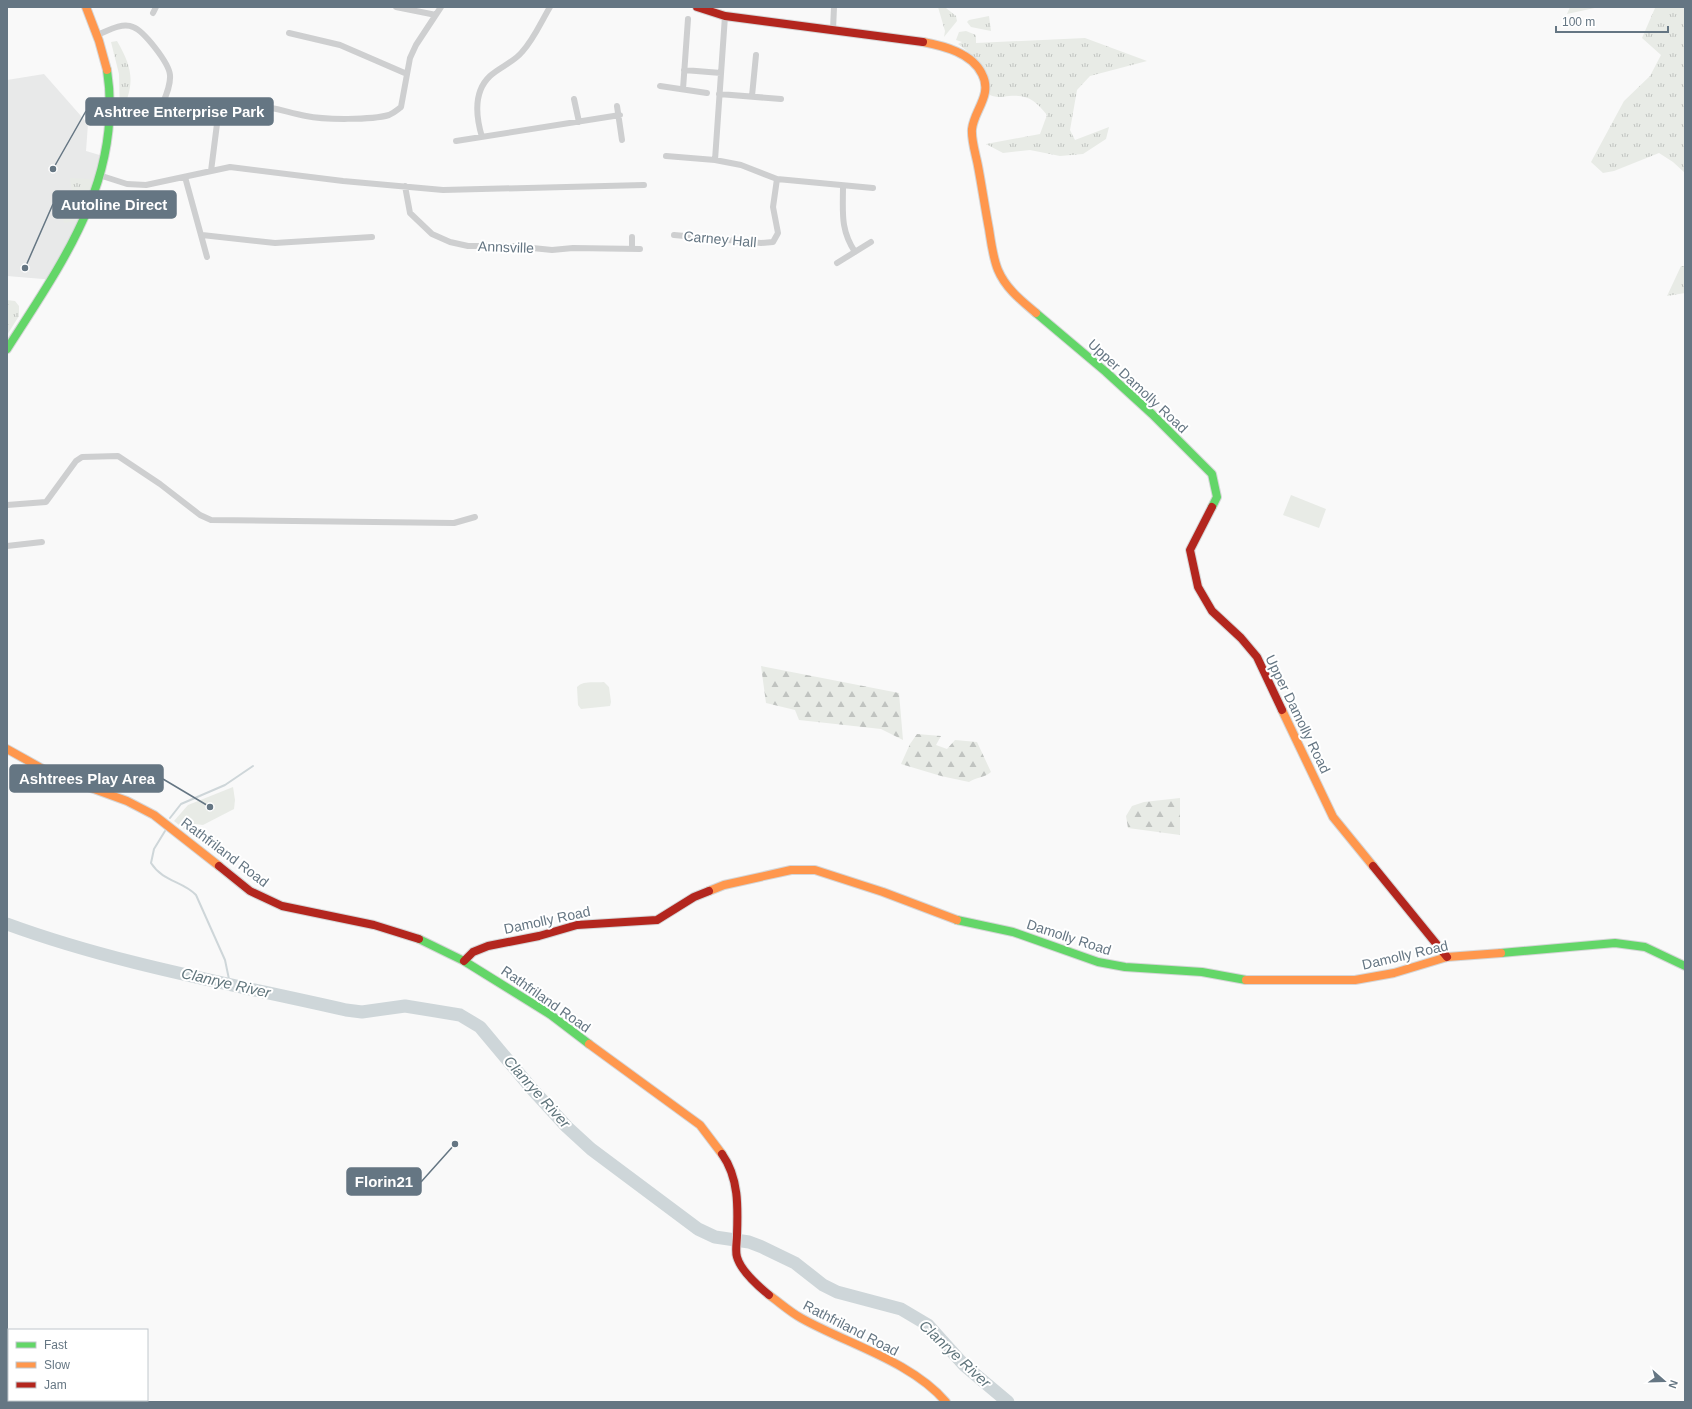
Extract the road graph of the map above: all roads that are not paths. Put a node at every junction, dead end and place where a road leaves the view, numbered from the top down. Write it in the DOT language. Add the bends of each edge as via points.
graph roads {
  1 [pos="86,7"];
  2 [pos="396,7"];
  3 [pos="441,7"];
  4 [pos="550,7"];
  5 [pos="697,7"];
  6 [pos="834,7"];
  7 [pos="436,15"];
  8 [pos="725,16"];
  9 [pos="688,19"];
  10 [pos="833,30"];
  11 [pos="289,33"];
  12 [pos="97,35"];
  13 [pos="756,55"];
  14 [pos="684,70"];
  15 [pos="721,73"];
  16 [pos="407,74"];
  17 [pos="660,86"];
  18 [pos="683,89"];
  19 [pos="707,93"];
  20 [pos="719,94"];
  21 [pos="752,96"];
  22 [pos="574,99"];
  23 [pos="781,99"];
  24 [pos="184,104"];
  25 [pos="250,105"];
  26 [pos="617,106"];
  27 [pos="159,113"];
  28 [pos="620,115"];
  29 [pos="579,122"];
  30 [pos="482,137"];
  31 [pos="622,140"];
  32 [pos="456,141"];
  33 [pos="666,156"];
  34 [pos="715,160"];
  35 [pos="211,171"];
  36 [pos="102,176"];
  37 [pos="185,177"];
  38 [pos="777,179"];
  39 [pos="644,185"];
  40 [pos="405,186"];
  41 [pos="843,186"];
  42 [pos="872,188"];
  43 [pos="202,235"];
  44 [pos="674,235"];
  45 [pos="372,237"];
  46 [pos="632,237"];
  47 [pos="871,242"];
  48 [pos="632,249"];
  49 [pos="640,249"];
  50 [pos="854,252"];
  51 [pos="207,257"];
  52 [pos="837,263"];
  53 [pos="7,349"];
  54 [pos="7,505"];
  55 [pos="475,517"];
  56 [pos="42,542"];
  57 [pos="7,546"];
  58 [pos="7,749"];
  59 [pos="1447,956"];
  60 [pos="464,961"];
  61 [pos="1685,966"];
  62 [pos="946,1402"];
  1 -- 12 [label="street"];
  2 -- 7 [label="street"];
  3 -- 7 [label="street"];
  4 -- 30 [label="street" via="522,52 490,77 480,90 477,106"];
  5 -- 8 [label="street, Upper Damolly Road"];
  6 -- 10 [label="street"];
  7 -- 16 [label="street" via="416,45"];
  8 -- 10 [label="street, Upper Damolly Road"];
  8 -- 15 [label="street"];
  9 -- 14 [label="street"];
  10 -- 59 [label="street, Upper Damolly Road" via="945,46 977,64 985,79 983,103 974,119 972,132 998,270 1018,298 1106,372 1212,474 1217,497 1190,550 1198,587 1212,611 1257,657 1333,817"];
  11 -- 16 [label="street" via="340,45"];
  12 -- 27 [label="street" via="119,26 133,27 166,62 170,74 169,85"];
  12 -- 36 [label="street" via="108,76 111,125"];
  13 -- 21 [label="street"];
  14 -- 15 [label="street"];
  14 -- 18 [label="street"];
  15 -- 20 [label="street"];
  16 -- 25 [label="street" via="401,107 388,115 319,117 270,106"];
  17 -- 18 [label="street"];
  18 -- 19 [label="street"];
  20 -- 21 [label="street"];
  20 -- 34 [label="street"];
  21 -- 23 [label="street"];
  22 -- 29 [label="street"];
  24 -- 35 [label="street" via="204,106 216,111 218,116"];
  26 -- 28 [label="street"];
  28 -- 29 [label="street"];
  28 -- 31 [label="street"];
  29 -- 30 [label="street"];
  30 -- 32 [label="street"];
  33 -- 34 [label="street"];
  34 -- 38 [label="street" via="741,165"];
  35 -- 37 [label="street"];
  35 -- 40 [label="street" via="230,167 244,168"];
  36 -- 37 [label="street" via="127,184 146,185"];
  36 -- 53 [label="street" via="94,201 76,237"];
  37 -- 43 [label="street"];
  38 -- 41 [label="street"];
  38 -- 44 [label="street, Carney Hall" via="773,207 778,233 773,242"];
  39 -- 40 [label="street" via="474,190"];
  40 -- 48 [label="street, Annsville" via="410,213 432,234 450,242 468,246 513,246 552,250"];
  41 -- 42 [label="street"];
  41 -- 50 [label="street" via="843,226 846,239"];
  43 -- 45 [label="street" via="275,243"];
  43 -- 51 [label="street"];
  46 -- 48 [label="street"];
  47 -- 50 [label="street"];
  48 -- 49 [label="street, Annsville"];
  50 -- 52 [label="street"];
  54 -- 55 [label="street" via="46,502 76,461 82,457 118,456 200,515 211,520 454,523"];
  56 -- 57 [label="street"];
  58 -- 60 [label="street, Rathfriland Road" via="50,773 134,804 154,815 250,891 282,906 374,925 404,934 427,942"];
  59 -- 60 [label="street, Damolly Road" via="1394,973 1355,980 1252,980 1202,972 1125,967 1098,962 1013,932 960,921 815,870 791,870 724,885 694,897 657,920 577,925 488,946 473,952"];
  59 -- 61 [label="street, Damolly Road" via="1615,944 1645,947"];
  60 -- 62 [label="street, Rathfriland Road" via="551,1015 700,1125 726,1160 733,1177 738,1196 739,1224 735,1252 742,1268 759,1287 800,1318 909,1372 934,1388"];
}
